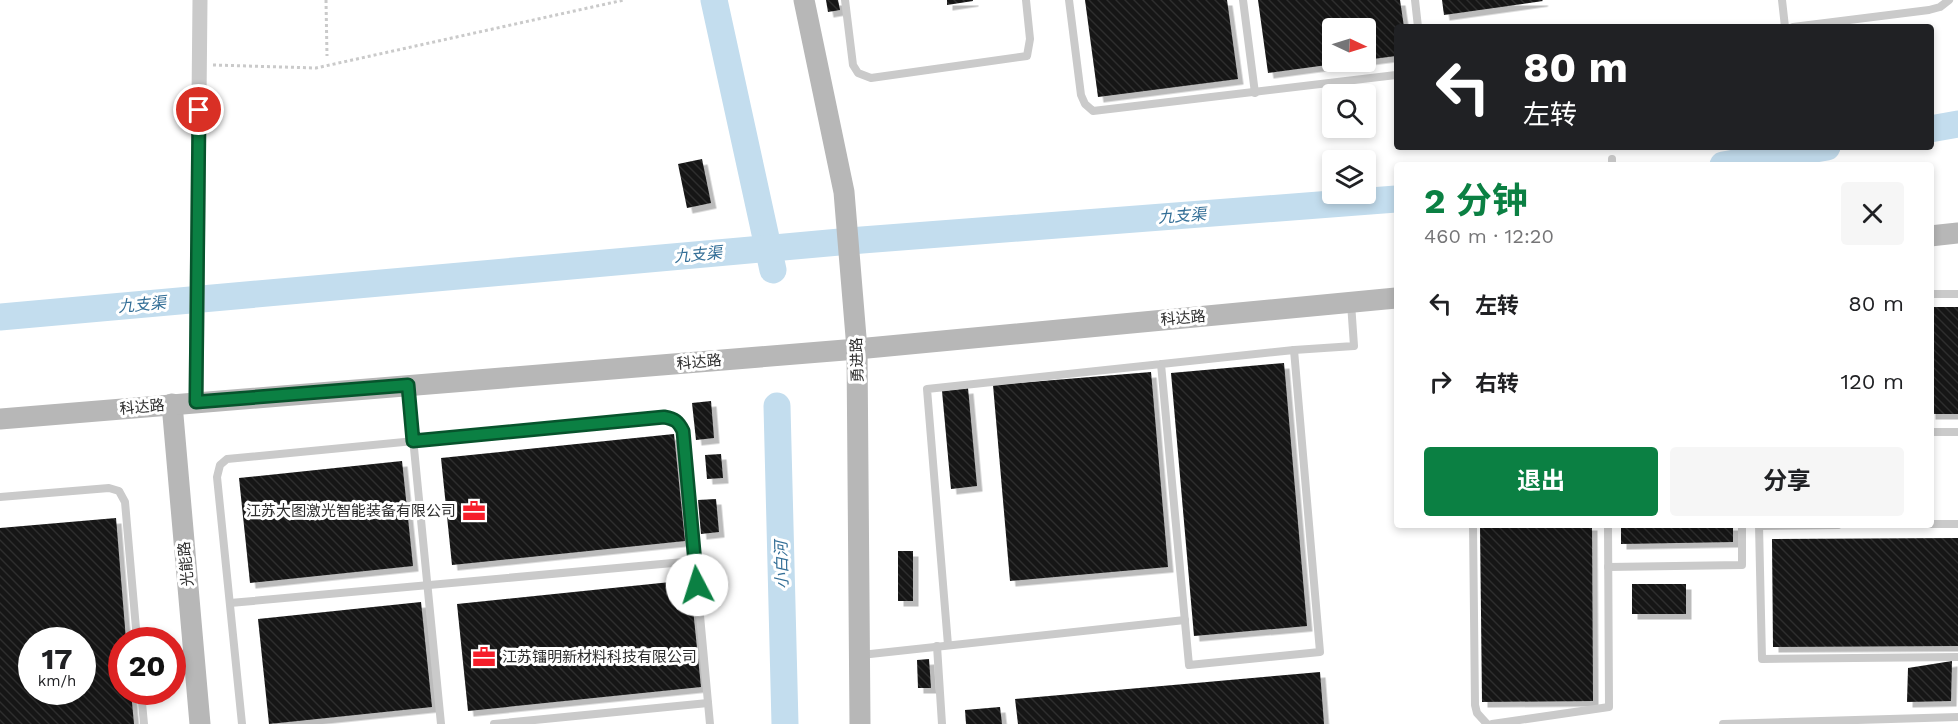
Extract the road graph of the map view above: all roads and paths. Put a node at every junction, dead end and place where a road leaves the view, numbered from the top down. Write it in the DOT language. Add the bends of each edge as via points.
graph roads {
  1 [pos="200,0"];
  2 [pos="326,0"];
  3 [pos="624,0"];
  4 [pos="804,0"];
  5 [pos="845,0"];
  6 [pos="1026,0"];
  7 [pos="1069,0"];
  8 [pos="1243,0"];
  9 [pos="1415,0"];
  10 [pos="1782,0"];
  11 [pos="1949,0"];
  12 [pos="1419,24"];
  13 [pos="1785,24"];
  14 [pos="1816,24"];
  15 [pos="327,56"];
  16 [pos="199,65"];
  17 [pos="1394,75"];
  18 [pos="1255,93"];
  19 [pos="1958,233"];
  20 [pos="1934,236"];
  21 [pos="1934,294"];
  22 [pos="1958,294"];
  23 [pos="1394,298"];
  24 [pos="1351,302"];
  25 [pos="857,349"];
  26 [pos="1294,350"];
  27 [pos="1161,364"];
  28 [pos="408,385"];
  29 [pos="196,402"];
  30 [pos="172,404"];
  31 [pos="0,419"];
  32 [pos="1934,432"];
  33 [pos="1958,432"];
  34 [pos="413,441"];
  35 [pos="0,497"];
  36 [pos="1934,524"];
  37 [pos="1958,524"];
  38 [pos="1473,528"];
  39 [pos="1608,528"];
  40 [pos="1742,528"];
  41 [pos="1759,528"];
  42 [pos="695,561"];
  43 [pos="1608,567"];
  44 [pos="428,585"];
  45 [pos="230,603"];
  46 [pos="1185,620"];
  47 [pos="136,627"];
  48 [pos="948,645"];
  49 [pos="937,646"];
  50 [pos="860,655"];
  51 [pos="1958,657"];
  52 [pos="708,703"];
  53 [pos="142,705"];
  54 [pos="1958,717"];
  55 [pos="144,724"];
  56 [pos="200,724"];
  57 [pos="242,724"];
  58 [pos="441,724"];
  59 [pos="494,724"];
  60 [pos="710,724"];
  61 [pos="860,724"];
  62 [pos="942,724"];
  63 [pos="1486,724"];
  64 [pos="1492,724"];
  65 [pos="1723,724"];
  1 -- 16 [label="street"];
  2 -- 15 [label="path"];
  3 -- 16 [label="path" via="316,68"];
  4 -- 25 [label="street, 勇进路" via="844,192"];
  5 -- 6 [label="lane" via="853,65 858,73 871,78 1027,56 1030,39"];
  7 -- 18 [label="lane" via="1081,94 1093,111"];
  8 -- 18 [label="lane"];
  9 -- 12 [label="lane"];
  10 -- 13 [label="lane"];
  11 -- 14 [label="lane" via="1940,8 1929,10"];
  16 -- 29 [label="street"];
  17 -- 18 [label="lane"];
  19 -- 20 [label="street"];
  21 -- 22 [label="lane"];
  23 -- 24 [label="street, 科达路"];
  24 -- 25 [label="street, 科达路"];
  24 -- 26 [label="lane" via="1354,346"];
  25 -- 28 [label="street, 科达路"];
  25 -- 50 [label="street, 勇进路"];
  26 -- 27 [label="lane"];
  26 -- 46 [label="lane" via="1320,652 1189,665"];
  27 -- 46 [label="lane"];
  27 -- 48 [label="lane" via="927,389"];
  28 -- 29 [label="street, 科达路"];
  28 -- 34 [label="lane"];
  29 -- 30 [label="street, 科达路"];
  30 -- 31 [label="street, 科达路"];
  30 -- 56 [label="street, 光能路"];
  32 -- 33 [label="lane"];
  34 -- 42 [label="lane" via="674,419 683,431"];
  34 -- 44 [label="lane"];
  34 -- 45 [label="lane" via="234,458 220,465 217,477"];
  35 -- 47 [label="lane" via="109,488 119,491 125,502"];
  36 -- 37 [label="lane"];
  38 -- 63 [label="lane" via="1475,705"];
  39 -- 43 [label="lane"];
  40 -- 43 [label="lane" via="1742,565"];
  41 -- 51 [label="lane" via="1762,658"];
  42 -- 44 [label="lane"];
  42 -- 52 [label="lane"];
  43 -- 64 [label="lane" via="1609,707"];
  44 -- 45 [label="lane"];
  44 -- 58 [label="lane"];
  45 -- 57 [label="lane"];
  46 -- 48 [label="lane"];
  48 -- 49 [label="lane"];
  49 -- 50 [label="lane"];
  49 -- 62 [label="lane"];
  50 -- 61 [label="street, 勇进路"];
  52 -- 59 [label="lane"];
  52 -- 60 [label="lane"];
  53 -- 55 [label="lane"];
  54 -- 65 [label="lane"];
}
